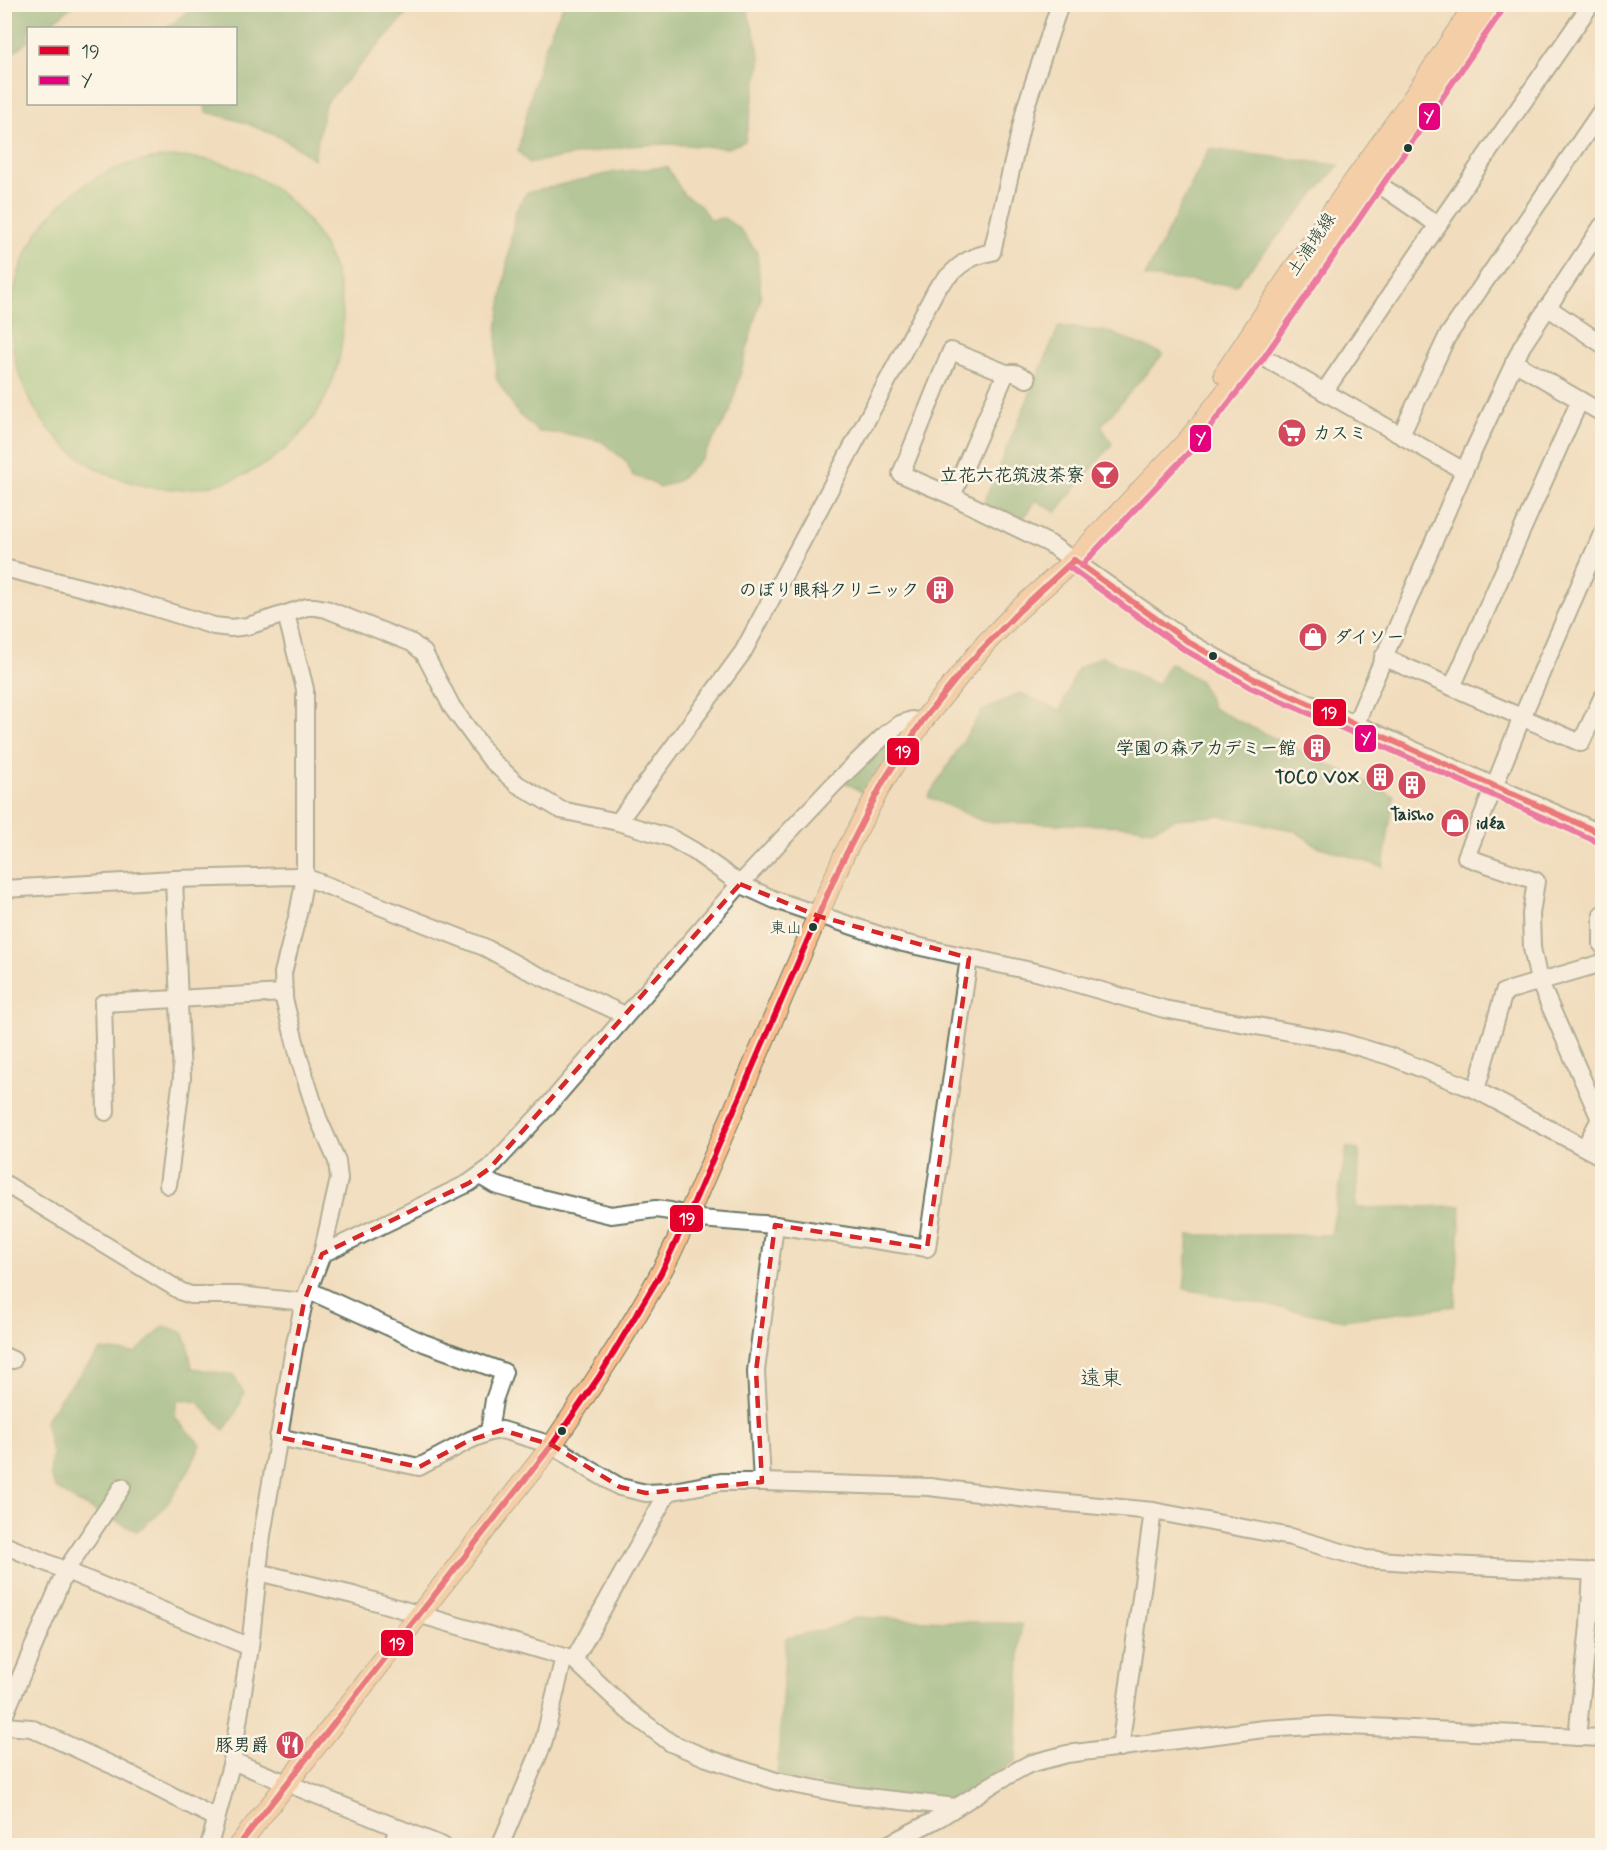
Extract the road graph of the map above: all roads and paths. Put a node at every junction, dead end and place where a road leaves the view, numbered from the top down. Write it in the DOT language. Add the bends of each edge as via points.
graph roads {
  1 [pos="1060,4"];
  2 [pos="1476,4"];
  3 [pos="1496,4"];
  4 [pos="1592,4"];
  5 [pos="1602,110"];
  6 [pos="1374,182"];
  7 [pos="1438,225"];
  8 [pos="1602,226"];
  9 [pos="1547,307"];
  10 [pos="1602,343"];
  11 [pos="1256,353"];
  12 [pos="1514,362"];
  13 [pos="1006,373"];
  14 [pos="1027,379"];
  15 [pos="1324,392"];
  16 [pos="1580,400"];
  17 [pos="1602,413"];
  18 [pos="1401,435"];
  19 [pos="1464,471"];
  20 [pos="1147,484"];
  21 [pos="952,496"];
  22 [pos="1602,534"];
  23 [pos="1074,560"];
  24 [pos="4,568"];
  25 [pos="286,614"];
  26 [pos="1383,657"];
  27 [pos="1452,687"];
  28 [pos="1602,698"];
  29 [pos="1522,717"];
  30 [pos="922,722"];
  31 [pos="1355,725"];
  32 [pos="1494,786"];
  33 [pos="618,822"];
  34 [pos="1602,834"];
  35 [pos="305,877"];
  36 [pos="174,879"];
  37 [pos="740,884"];
  38 [pos="4,889"];
  39 [pos="1602,914"];
  40 [pos="818,916"];
  41 [pos="1602,945"];
  42 [pos="969,958"];
  43 [pos="1602,963"];
  44 [pos="1539,981"];
  45 [pos="284,993"];
  46 [pos="179,999"];
  47 [pos="625,1015"];
  48 [pos="1476,1090"];
  49 [pos="106,1112"];
  50 [pos="1585,1147"];
  51 [pos="1602,1157"];
  52 [pos="480,1176"];
  53 [pos="6,1185"];
  54 [pos="168,1185"];
  55 [pos="688,1216"];
  56 [pos="775,1226"];
  57 [pos="322,1254"];
  58 [pos="306,1296"];
  59 [pos="489,1432"];
  60 [pos="278,1437"];
  61 [pos="552,1445"];
  62 [pos="762,1482"];
  63 [pos="122,1487"];
  64 [pos="668,1492"];
  65 [pos="1153,1511"];
  66 [pos="4,1545"];
  67 [pos="66,1570"];
  68 [pos="258,1572"];
  69 [pos="1597,1572"];
  70 [pos="419,1615"];
  71 [pos="250,1647"];
  72 [pos="569,1659"];
  73 [pos="4,1716"];
  74 [pos="4,1726"];
  75 [pos="1577,1737"];
  76 [pos="1602,1738"];
  77 [pos="1120,1748"];
  78 [pos="232,1761"];
  79 [pos="287,1783"];
  80 [pos="956,1807"];
  81 [pos="216,1818"];
  82 [pos="395,1835"];
  83 [pos="209,1845"];
  84 [pos="238,1845"];
  85 [pos="443,1845"];
  86 [pos="500,1845"];
  87 [pos="885,1845"];
  1 -- 33 [label="street" via="1026,106 992,252 974,256 954,269 937,288 743,652"];
  2 -- 20 [label="main road, 土浦境線" via="1228,369 1177,433"];
  3 -- 6 [label="main road, 土浦境線"];
  4 -- 7 [label="street"];
  5 -- 18 [label="street" via="1447,337"];
  6 -- 7 [label="street"];
  6 -- 11 [label="main road, 土浦境線"];
  7 -- 15 [label="street"];
  8 -- 9 [label="street"];
  9 -- 10 [label="street"];
  9 -- 12 [label="street"];
  11 -- 15 [label="street"];
  11 -- 20 [label="main road, 土浦境線" via="1188,440"];
  12 -- 16 [label="street"];
  12 -- 19 [label="street"];
  13 -- 14 [label="street"];
  13 -- 21 [label="street"];
  13 -- 21 [label="street" via="951,351 901,474"];
  15 -- 18 [label="street"];
  16 -- 17 [label="street"];
  16 -- 27 [label="street"];
  18 -- 19 [label="street"];
  19 -- 26 [label="street"];
  20 -- 23 [label="main road, 土浦境線"];
  21 -- 23 [label="street" via="1050,544"];
  22 -- 29 [label="street"];
  23 -- 30 [label="main road, 土浦境線" via="985,644"];
  23 -- 31 [label="street" via="1160,623 1228,665"];
  24 -- 25 [label="street" via="214,626 248,626"];
  25 -- 33 [label="street" via="306,607 326,609 412,643 424,653 470,732 491,760 517,784 561,810"];
  25 -- 35 [label="street" via="305,689"];
  26 -- 27 [label="street"];
  26 -- 31 [label="street"];
  27 -- 29 [label="street"];
  28 -- 29 [label="street" via="1581,743"];
  29 -- 32 [label="street"];
  30 -- 37 [label="street" via="912,720 886,734"];
  30 -- 40 [label="main road" via="869,806"];
  31 -- 32 [label="street"];
  32 -- 34 [label="street"];
  32 -- 44 [label="street" via="1466,857 1536,881 1532,937"];
  33 -- 37 [label="street" via="670,838"];
  35 -- 36 [label="street"];
  35 -- 45 [label="street" via="283,973"];
  35 -- 47 [label="street" via="484,947"];
  36 -- 38 [label="street"];
  36 -- 46 [label="street"];
  37 -- 40 [label="street"];
  37 -- 47 [label="street"];
  39 -- 41 [label="street"];
  40 -- 42 [label="street" via="903,943"];
  40 -- 55 [label="main road"];
  42 -- 48 [label="street" via="1040,973 1164,1009 1340,1041"];
  42 -- 56 [label="street" via="927,1248"];
  43 -- 44 [label="street"];
  44 -- 48 [label="street" via="1504,992"];
  44 -- 50 [label="street" via="1600,1119"];
  45 -- 46 [label="street"];
  45 -- 57 [label="street" via="300,1061 337,1161 339,1179"];
  46 -- 49 [label="street" via="103,1003"];
  46 -- 54 [label="street" via="182,1078"];
  47 -- 52 [label="street" via="547,1107"];
  48 -- 50 [label="street"];
  50 -- 51 [label="street"];
  52 -- 55 [label="street" via="495,1185 611,1215 656,1209"];
  52 -- 57 [label="street"];
  53 -- 58 [label="street" via="182,1292"];
  55 -- 56 [label="street"];
  55 -- 61 [label="main road" via="631,1325"];
  56 -- 62 [label="street" via="756,1371"];
  57 -- 58 [label="street"];
  58 -- 59 [label="street" via="504,1372"];
  58 -- 60 [label="street"];
  59 -- 60 [label="street" via="419,1467"];
  59 -- 61 [label="street" via="502,1430"];
  60 -- 68 [label="street"];
  61 -- 64 [label="street" via="620,1487 646,1493"];
  61 -- 70 [label="main road"];
  62 -- 64 [label="street" via="721,1482"];
  62 -- 65 [label="street" via="929,1487"];
  63 -- 67 [label="street"];
  64 -- 72 [label="street"];
  65 -- 69 [label="street" via="1291,1537 1365,1558"];
  65 -- 77 [label="street"];
  66 -- 67 [label="street"];
  67 -- 71 [label="street"];
  67 -- 73 [label="street"];
  68 -- 70 [label="street"];
  68 -- 71 [label="street"];
  69 -- 75 [label="street"];
  70 -- 72 [label="street"];
  70 -- 79 [label="main road"];
  71 -- 78 [label="street"];
  72 -- 80 [label="street" via="671,1743 707,1758 777,1781"];
  72 -- 86 [label="street" via="543,1744"];
  74 -- 81 [label="street" via="31,1728"];
  75 -- 76 [label="street"];
  75 -- 77 [label="street" via="1328,1725 1264,1729"];
  77 -- 80 [label="street" via="1066,1754 1029,1764"];
  78 -- 79 [label="street"];
  78 -- 81 [label="street"];
  79 -- 82 [label="street"];
  79 -- 84 [label="main road"];
  80 -- 87 [label="street"];
  81 -- 83 [label="street"];
  82 -- 85 [label="street"];
}
